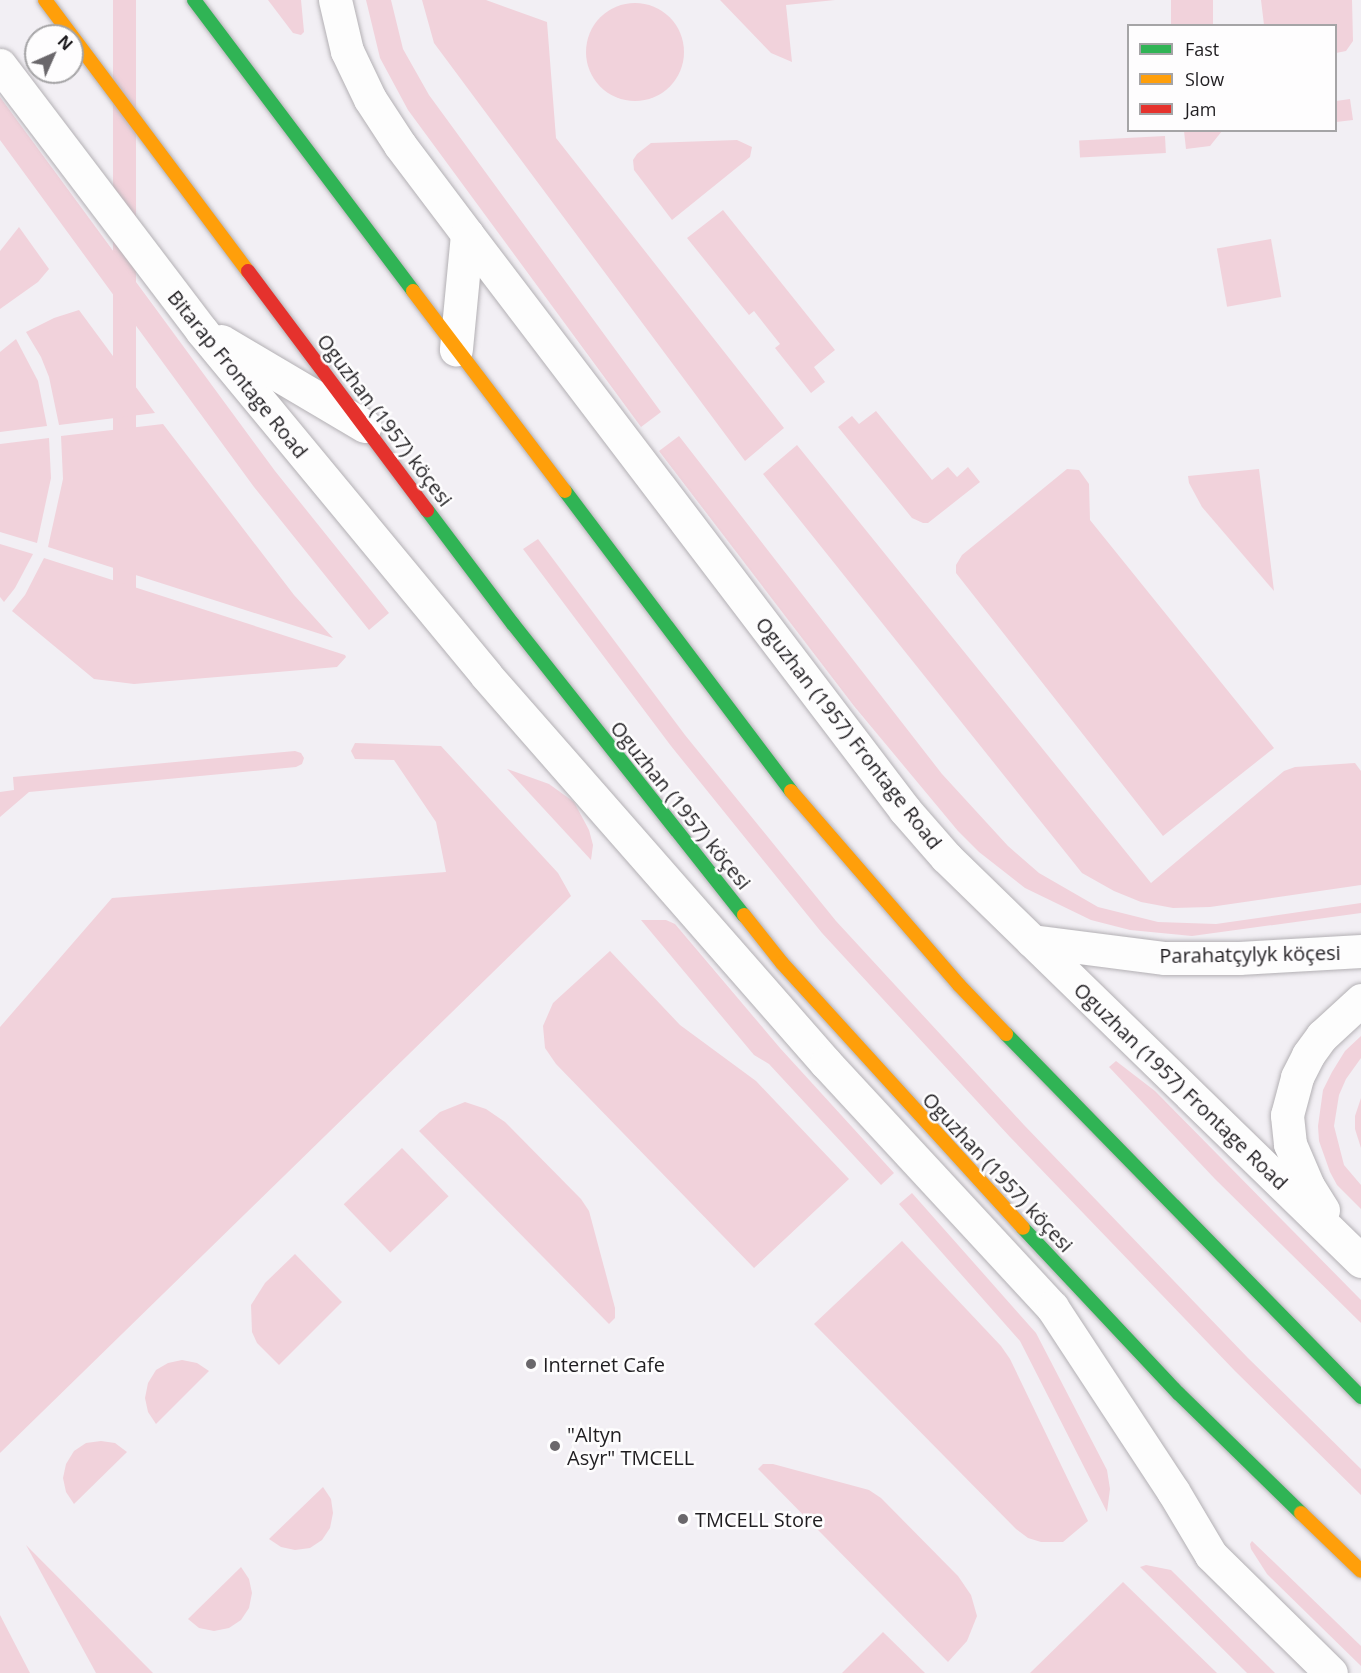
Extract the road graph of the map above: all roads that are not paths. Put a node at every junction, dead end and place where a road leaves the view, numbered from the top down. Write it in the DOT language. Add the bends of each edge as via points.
graph roads {
  1 [pos="45,0"];
  2 [pos="195,0"];
  3 [pos="335,0"];
  4 [pos="0,65"];
  5 [pos="467,234"];
  6 [pos="201,330"];
  7 [pos="456,349"];
  8 [pos="366,427"];
  9 [pos="1032,941"];
  10 [pos="1361,951"];
  11 [pos="1361,1000"];
  12 [pos="1014,1219"];
  13 [pos="1353,1253"];
  14 [pos="1052,1307"];
  15 [pos="1361,1397"];
  16 [pos="1361,1571"];
  17 [pos="1331,1673"];
  1 -- 8 [label="main road, Oguzhan (1957) köçesi"];
  2 -- 7 [label="main road"];
  3 -- 5 [label="street" via="347,51 369,99"];
  4 -- 6 [label="street, Bitarap Frontage Road"];
  5 -- 7 [label="street"];
  5 -- 9 [label="street, Oguzhan (1957) Frontage Road" via="905,810 946,857"];
  6 -- 8 [label="street"];
  6 -- 14 [label="street, Bitarap Frontage Road" via="486,675 818,1054"];
  7 -- 15 [label="main road" via="798,800 866,881 1100,1132"];
  8 -- 12 [label="main road, Oguzhan (1957) köçesi" via="590,723 782,963"];
  9 -- 10 [label="street, Parahatçylyk köçesi" via="1165,957 1239,958"];
  9 -- 13 [label="street, Oguzhan (1957) Frontage Road"];
  11 -- 13 [label="street" via="1322,1036 1308,1055 1297,1077 1287,1115 1290,1144 1304,1175"];
  12 -- 14 [label="street"];
  12 -- 16 [label="main road, Oguzhan (1957) köçesi" via="1179,1394"];
  14 -- 17 [label="street" via="1211,1555"];
}
